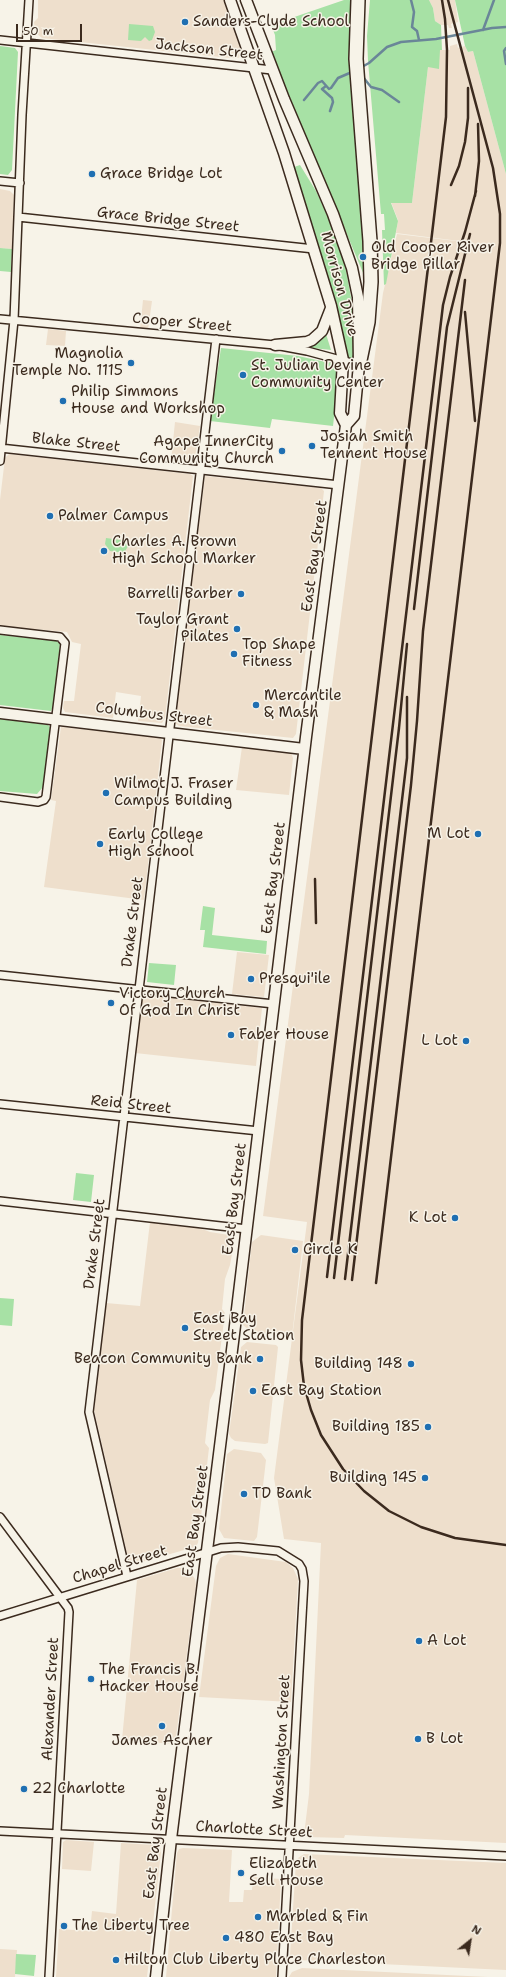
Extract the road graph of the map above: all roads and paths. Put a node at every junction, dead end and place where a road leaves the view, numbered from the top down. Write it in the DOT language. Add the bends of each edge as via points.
graph roads {
  1 [pos="29,0"];
  2 [pos="230,0"];
  3 [pos="246,0"];
  4 [pos="358,0"];
  5 [pos="0,40"];
  6 [pos="27,43"];
  7 [pos="255,68"];
  8 [pos="272,70"];
  9 [pos="0,181"];
  10 [pos="20,183"];
  11 [pos="18,217"];
  12 [pos="314,249"];
  13 [pos="331,306"];
  14 [pos="0,319"];
  15 [pos="14,320"];
  16 [pos="216,339"];
  17 [pos="275,345"];
  18 [pos="343,360"];
  19 [pos="359,365"];
  20 [pos="346,425"];
  21 [pos="1,448"];
  22 [pos="0,461"];
  23 [pos="200,470"];
  24 [pos="339,486"];
  25 [pos="0,630"];
  26 [pos="0,713"];
  27 [pos="56,720"];
  28 [pos="169,732"];
  29 [pos="304,749"];
  30 [pos="0,797"];
  31 [pos="0,975"];
  32 [pos="138,989"];
  33 [pos="274,1004"];
  34 [pos="0,1104"];
  35 [pos="123,1117"];
  36 [pos="259,1131"];
  37 [pos="0,1201"];
  38 [pos="111,1212"];
  39 [pos="247,1229"];
  40 [pos="0,1517"];
  41 [pos="206,1551"];
  42 [pos="127,1576"];
  43 [pos="304,1581"];
  44 [pos="59,1597"];
  45 [pos="0,1616"];
  46 [pos="0,1831"];
  47 [pos="56,1834"];
  48 [pos="171,1839"];
  49 [pos="289,1845"];
  50 [pos="506,1856"];
  51 [pos="49,1977"];
  52 [pos="156,1977"];
  53 [pos="282,1977"];
  1 -- 6 [label="street"];
  2 -- 7 [label="main road, Morrison Drive"];
  3 -- 8 [label="main road, Morrison Drive"];
  4 -- 19 [label="highway" via="356,59 371,282 368,322"];
  5 -- 6 [label="street, Jackson Street"];
  6 -- 7 [label="street, Jackson Street"];
  6 -- 10 [label="street"];
  7 -- 8 [label="street, Jackson Street"];
  7 -- 12 [label="main road, Morrison Drive"];
  8 -- 19 [label="main road, Morrison Drive" via="333,214 352,268 358,297"];
  9 -- 10 [label="street"];
  10 -- 11 [label="street"];
  11 -- 12 [label="street, Grace Bridge Street"];
  11 -- 15 [label="street"];
  12 -- 13 [label="main road, Morrison Drive"];
  13 -- 17 [label="main road" via="322,331 312,340"];
  13 -- 18 [label="main road, Morrison Drive"];
  14 -- 15 [label="street, Cooper Street"];
  15 -- 16 [label="street, Cooper Street"];
  15 -- 21 [label="street"];
  16 -- 17 [label="street, Cooper Street"];
  16 -- 23 [label="street, Drake Street"];
  17 -- 18 [label="street, Cooper Street"];
  18 -- 19 [label="street, Cooper Street"];
  18 -- 20 [label="main road, Morrison Drive" via="340,413"];
  19 -- 20 [label="main road, Morrison Drive" via="354,416"];
  20 -- 24 [label="main road, East Bay Street"];
  21 -- 22 [label="street"];
  21 -- 23 [label="street, Blake Street"];
  23 -- 24 [label="street, Blake Street"];
  23 -- 28 [label="street, Drake Street"];
  24 -- 29 [label="main road, East Bay Street"];
  25 -- 27 [label="street" via="60,637 64,640"];
  26 -- 27 [label="main road, Columbus Street"];
  27 -- 28 [label="main road, Columbus Street"];
  27 -- 30 [label="street" via="44,800 38,802"];
  28 -- 29 [label="main road, Columbus Street"];
  28 -- 32 [label="street, Drake Street"];
  29 -- 33 [label="main road, East Bay Street"];
  31 -- 32 [label="street"];
  32 -- 33 [label="street"];
  32 -- 35 [label="street, Drake Street"];
  33 -- 36 [label="main road, East Bay Street"];
  34 -- 35 [label="street, Reid Street"];
  35 -- 36 [label="street, Reid Street"];
  35 -- 38 [label="street, Drake Street"];
  36 -- 39 [label="main road, East Bay Street"];
  37 -- 38 [label="street"];
  38 -- 39 [label="street"];
  38 -- 42 [label="street, Drake Street" via="89,1412"];
  39 -- 41 [label="main road, East Bay Street"];
  40 -- 44 [label="street, Alexander Street"];
  41 -- 42 [label="street, Chapel Street"];
  41 -- 43 [label="street, Chapel Street" via="238,1547 278,1551 299,1564"];
  41 -- 48 [label="main road, East Bay Street"];
  42 -- 44 [label="street, Chapel Street"];
  43 -- 49 [label="street, Washington Street"];
  44 -- 45 [label="street, Chapel Street"];
  44 -- 47 [label="street, Alexander Street" via="69,1612"];
  46 -- 47 [label="street, Charlotte Street"];
  47 -- 48 [label="street, Charlotte Street"];
  47 -- 51 [label="street, Alexander Street"];
  48 -- 49 [label="street, Charlotte Street"];
  48 -- 52 [label="main road, East Bay Street"];
  49 -- 50 [label="street, Charlotte Street"];
  49 -- 53 [label="street, Washington Street"];
}
